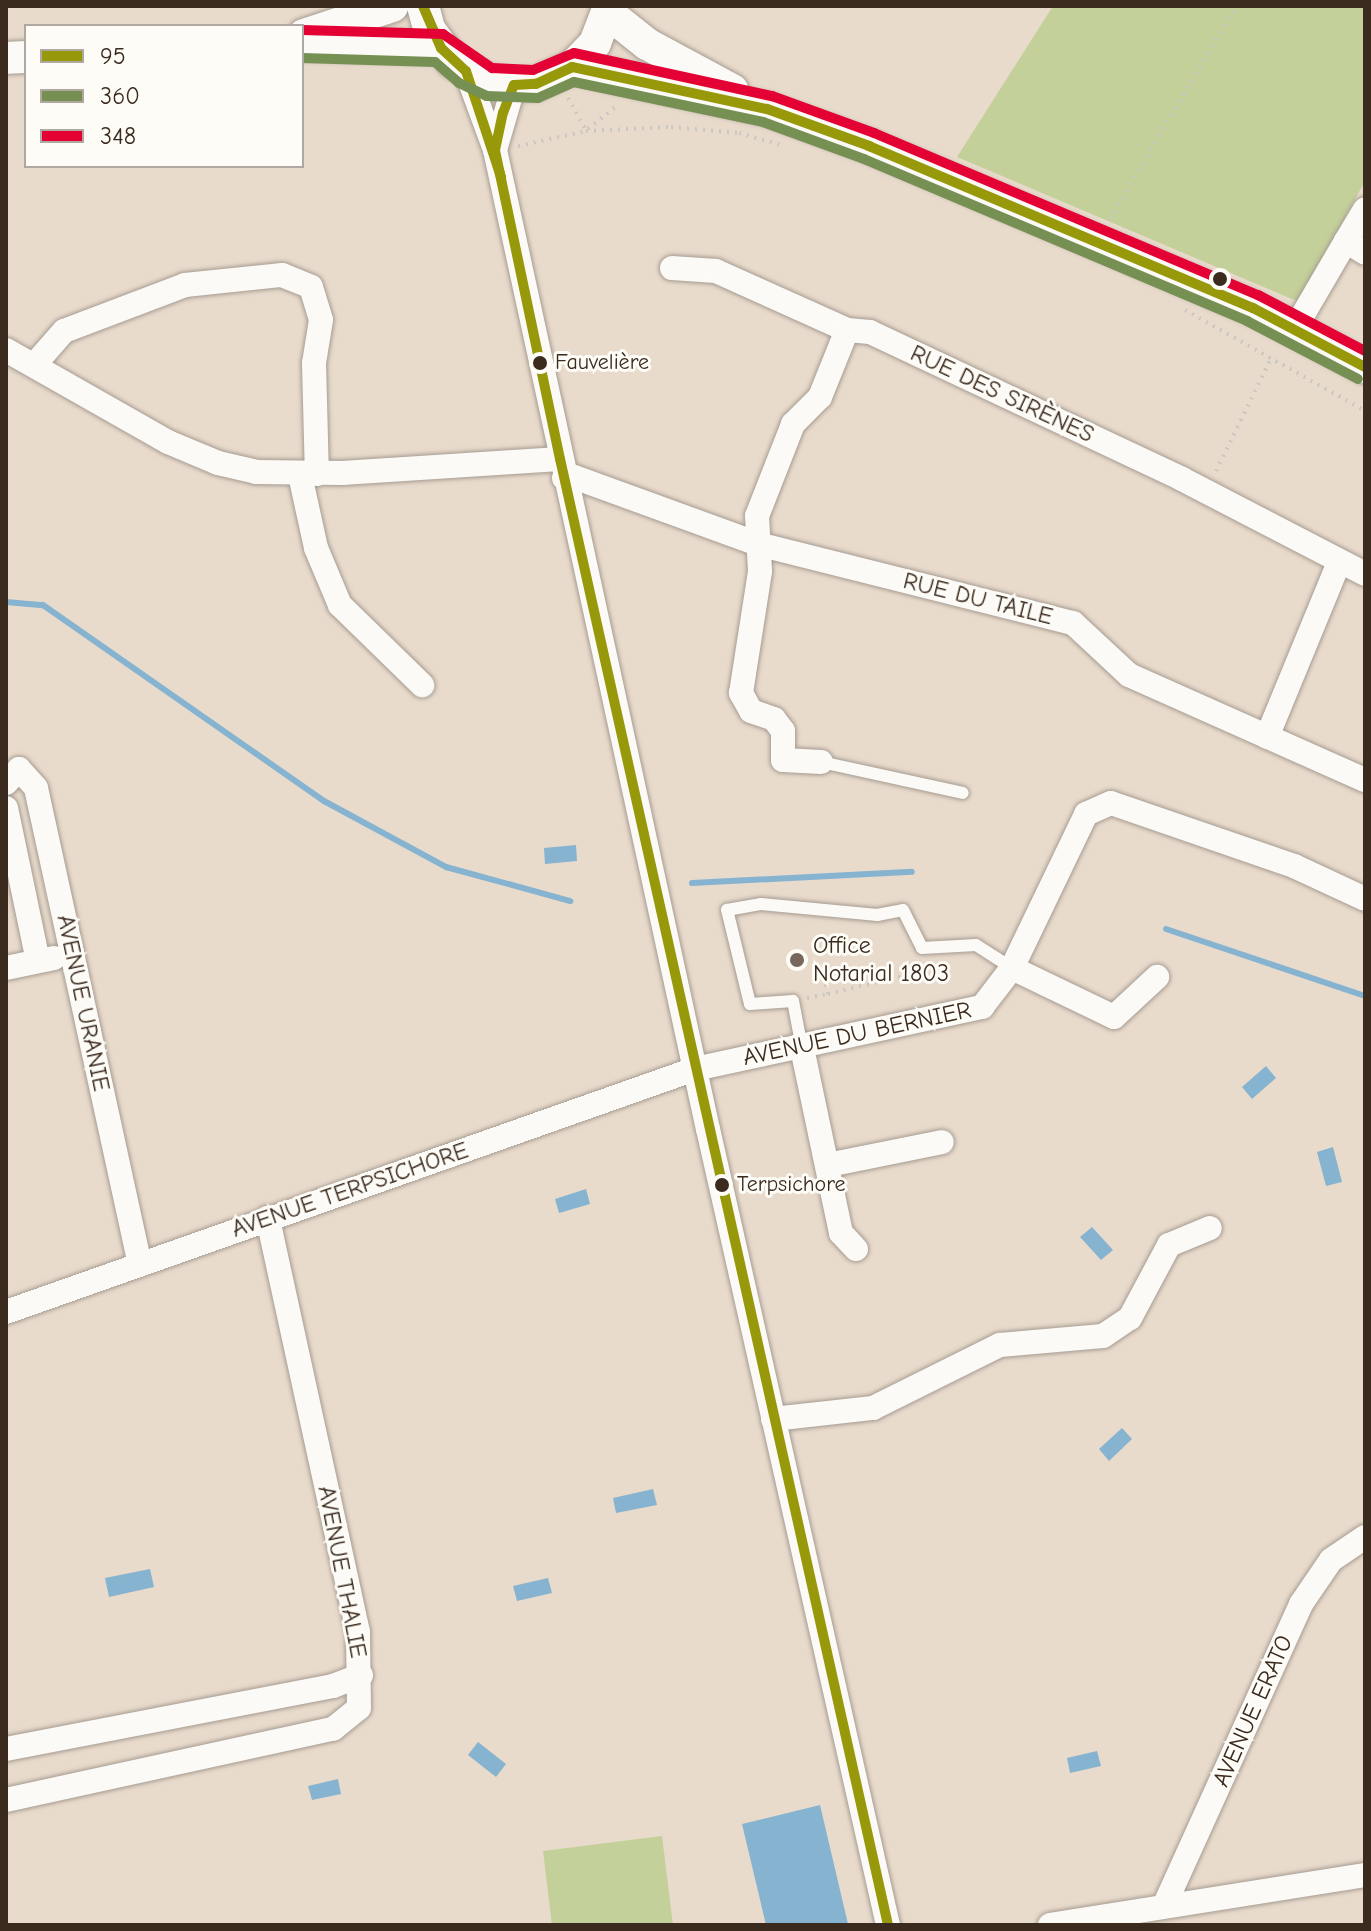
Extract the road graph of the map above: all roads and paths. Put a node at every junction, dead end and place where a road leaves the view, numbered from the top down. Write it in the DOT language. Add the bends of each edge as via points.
graph roads {
  1 [pos="392,6"];
  2 [pos="423,6"];
  3 [pos="1236,6"];
  4 [pos="609,10"];
  5 [pos="304,34"];
  6 [pos="304,44"];
  7 [pos="441,48"];
  8 [pos="466,71"];
  9 [pos="564,72"];
  10 [pos="514,85"];
  11 [pos="767,109"];
  12 [pos="586,131"];
  13 [pos="792,148"];
  14 [pos="495,150"];
  15 [pos="1365,209"];
  16 [pos="1097,241"];
  17 [pos="1356,247"];
  18 [pos="672,268"];
  19 [pos="1170,303"];
  20 [pos="847,330"];
  21 [pos="1294,330"];
  22 [pos="6,350"];
  23 [pos="1271,358"];
  24 [pos="35,364"];
  25 [pos="1365,367"];
  26 [pos="1365,411"];
  27 [pos="562,468"];
  28 [pos="309,474"];
  29 [pos="1206,492"];
  30 [pos="758,544"];
  31 [pos="1339,562"];
  32 [pos="1365,574"];
  33 [pos="422,685"];
  34 [pos="1267,737"];
  35 [pos="821,762"];
  36 [pos="1365,780"];
  37 [pos="6,783"];
  38 [pos="963,793"];
  39 [pos="6,808"];
  40 [pos="1365,899"];
  41 [pos="922,948"];
  42 [pos="70,954"];
  43 [pos="38,961"];
  44 [pos="6,968"];
  45 [pos="1012,968"];
  46 [pos="822,970"];
  47 [pos="1157,977"];
  48 [pos="828,994"];
  49 [pos="793,1001"];
  50 [pos="802,1048"];
  51 [pos="695,1069"];
  52 [pos="942,1142"];
  53 [pos="828,1165"];
  54 [pos="268,1218"];
  55 [pos="1210,1228"];
  56 [pos="856,1249"];
  57 [pos="140,1265"];
  58 [pos="6,1312"];
  59 [pos="773,1419"];
  60 [pos="1365,1537"];
  61 [pos="361,1675"];
  62 [pos="6,1749"];
  63 [pos="6,1800"];
  64 [pos="1365,1875"];
  65 [pos="1165,1904"];
  66 [pos="888,1925"];
  67 [pos="1050,1925"];
  1 -- 5 [label="main road"];
  2 -- 7 [label="main road"];
  3 -- 16 [label="path"];
  4 -- 9 [label="main road" via="595,43"];
  4 -- 11 [label="main road" via="647,44"];
  6 -- 7 [label="main road"];
  7 -- 8 [label="main road"];
  8 -- 10 [label="main road"];
  8 -- 14 [label="street"];
  9 -- 10 [label="main road"];
  9 -- 11 [label="main road"];
  9 -- 12 [label="path"];
  10 -- 14 [label="street"];
  11 -- 16 [label="main road"];
  12 -- 13 [label="path" via="726,132"];
  12 -- 14 [label="path"];
  14 -- 27 [label="street"];
  15 -- 17 [label="street"];
  16 -- 21 [label="main road"];
  17 -- 21 [label="street"];
  18 -- 20 [label="street, RUE DES SIRÈNES" via="716,271"];
  19 -- 23 [label="path"];
  20 -- 29 [label="street, RUE DES SIRÈNES" via="870,332"];
  20 -- 30 [label="street" via="820,397 793,424 757,516"];
  21 -- 25 [label="main road"];
  22 -- 24 [label="street, RUE DU TAILE"];
  23 -- 26 [label="path"];
  23 -- 29 [label="path"];
  24 -- 28 [label="street, RUE DU TAILE" via="122,417 218,463"];
  24 -- 28 [label="street" via="64,331 185,285 282,275 311,287 321,320"];
  27 -- 28 [label="street, RUE DU TAILE"];
  27 -- 30 [label="street, RUE DU TAILE" via="574,477"];
  27 -- 51 [label="street"];
  28 -- 33 [label="street" via="316,548 340,605"];
  29 -- 31 [label="street, RUE DES SIRÈNES"];
  30 -- 34 [label="street, RUE DU TAILE" via="1073,623 1129,675"];
  30 -- 35 [label="street" via="760,571 741,693 751,711 774,719 783,731 783,760"];
  31 -- 32 [label="street, RUE DES SIRÈNES"];
  31 -- 34 [label="street"];
  34 -- 36 [label="street, RUE DU TAILE"];
  35 -- 38 [label="lane"];
  37 -- 42 [label="street, AVENUE URANIE" via="19,769 36,788"];
  39 -- 43 [label="street, AVENUE URANIE"];
  40 -- 45 [label="street, AVENUE DU BERNIER" via="1294,866 1111,803 1086,814"];
  41 -- 45 [label="lane" via="976,945"];
  41 -- 48 [label="path" via="907,975"];
  41 -- 49 [label="lane" via="903,910 877,915 761,904 727,910 750,1004"];
  42 -- 43 [label="street"];
  42 -- 57 [label="street, AVENUE URANIE"];
  43 -- 44 [label="street"];
  45 -- 47 [label="street" via="1114,1017"];
  45 -- 50 [label="street, AVENUE DU BERNIER" via="982,1007"];
  46 -- 48 [label="path"];
  48 -- 49 [label="path"];
  49 -- 50 [label="lane"];
  50 -- 51 [label="street, AVENUE DU BERNIER"];
  50 -- 53 [label="street"];
  51 -- 54 [label="street, AVENUE TERPSICHORE"];
  51 -- 59 [label="street"];
  52 -- 53 [label="street"];
  53 -- 56 [label="street" via="841,1233"];
  54 -- 57 [label="street, AVENUE TERPSICHORE"];
  54 -- 61 [label="street, AVENUE THALIE" via="358,1632"];
  55 -- 59 [label="street" via="1169,1245 1130,1318 1103,1336 1000,1345 873,1408"];
  57 -- 58 [label="street, AVENUE TERPSICHORE"];
  59 -- 66 [label="street"];
  60 -- 65 [label="street, AVENUE ERATO" via="1331,1560 1301,1604"];
  61 -- 62 [label="street" via="333,1686"];
  61 -- 63 [label="street, AVENUE THALIE" via="359,1708 333,1729"];
  64 -- 65 [label="street"];
  65 -- 67 [label="street"];
}
